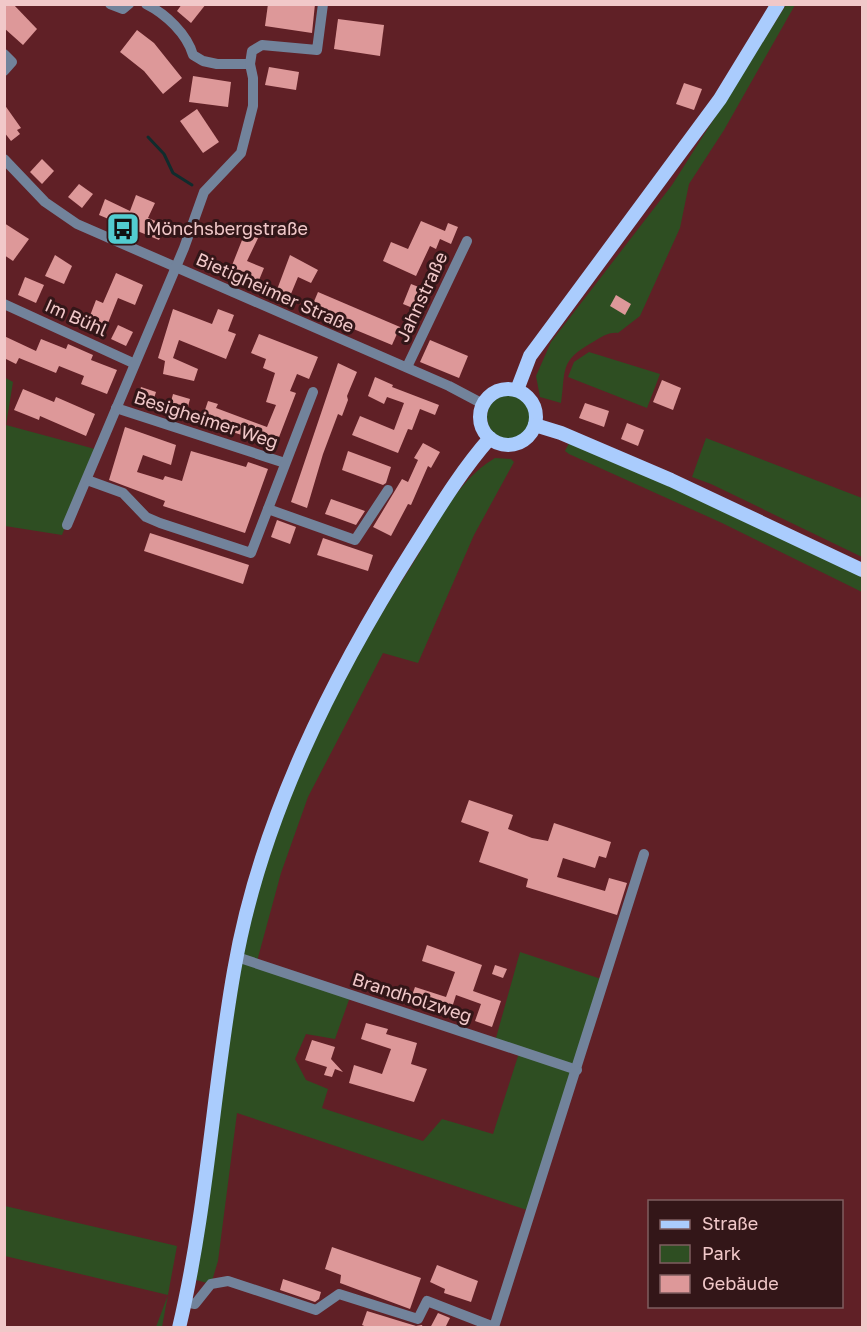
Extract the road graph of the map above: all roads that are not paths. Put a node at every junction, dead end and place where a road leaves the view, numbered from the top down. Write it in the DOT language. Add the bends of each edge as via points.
graph roads {
  1 [pos="110,4"];
  2 [pos="129,4"];
  3 [pos="146,4"];
  4 [pos="323,4"];
  5 [pos="778,4"];
  6 [pos="4,54"];
  7 [pos="250,64"];
  8 [pos="4,70"];
  9 [pos="4,159"];
  10 [pos="467,241"];
  11 [pos="175,266"];
  12 [pos="4,304"];
  13 [pos="134,363"];
  14 [pos="407,367"];
  15 [pos="517,390"];
  16 [pos="313,392"];
  17 [pos="483,404"];
  18 [pos="116,408"];
  19 [pos="535,425"];
  20 [pos="490,438"];
  21 [pos="285,463"];
  22 [pos="87,480"];
  23 [pos="388,490"];
  24 [pos="268,508"];
  25 [pos="67,525"];
  26 [pos="862,570"];
  27 [pos="644,854"];
  28 [pos="237,957"];
  29 [pos="577,1070"];
  30 [pos="185,1302"];
  31 [pos="179,1328"];
  1 -- 2 [label="street" via="123,9"];
  3 -- 7 [label="street" via="183,34 193,55 203,62"];
  4 -- 7 [label="street" via="316,50 262,45 252,51"];
  5 -- 15 [label="main road" via="720,99 530,356"];
  6 -- 8 [label="street" via="12,62"];
  7 -- 11 [label="street" via="253,105 241,153 204,192"];
  9 -- 11 [label="street, Bietigheimer Straße" via="27,186 61,214"];
  10 -- 14 [label="street, Jahnstraße"];
  11 -- 13 [label="street"];
  11 -- 14 [label="street, Bietigheimer Straße"];
  12 -- 13 [label="street, Im Bühl"];
  13 -- 18 [label="street"];
  14 -- 17 [label="street, Bietigheimer Straße"];
  15 -- 17 [label="main road" via="496,391"];
  15 -- 19 [label="main road" via="535,407"];
  16 -- 21 [label="street"];
  17 -- 20 [label="main road" via="481,424"];
  18 -- 21 [label="street, Besigheimer Weg"];
  18 -- 22 [label="street"];
  19 -- 20 [label="main road" via="527,438 513,445 499,444"];
  19 -- 26 [label="main road" via="671,480"];
  20 -- 28 [label="main road" via="395,577 323,709 260,866"];
  21 -- 24 [label="street"];
  22 -- 24 [label="street" via="123,493 146,517 251,553"];
  22 -- 25 [label="street"];
  23 -- 24 [label="street" via="355,540"];
  27 -- 29 [label="street"];
  28 -- 29 [label="street, Brandholzweg"];
  28 -- 30 [label="main road" via="207,1177"];
  29 -- 30 [label="street" via="494,1327 427,1301 418,1319 339,1293 316,1310 228,1281 212,1284 195,1304"];
  30 -- 31 [label="main road"];
}
